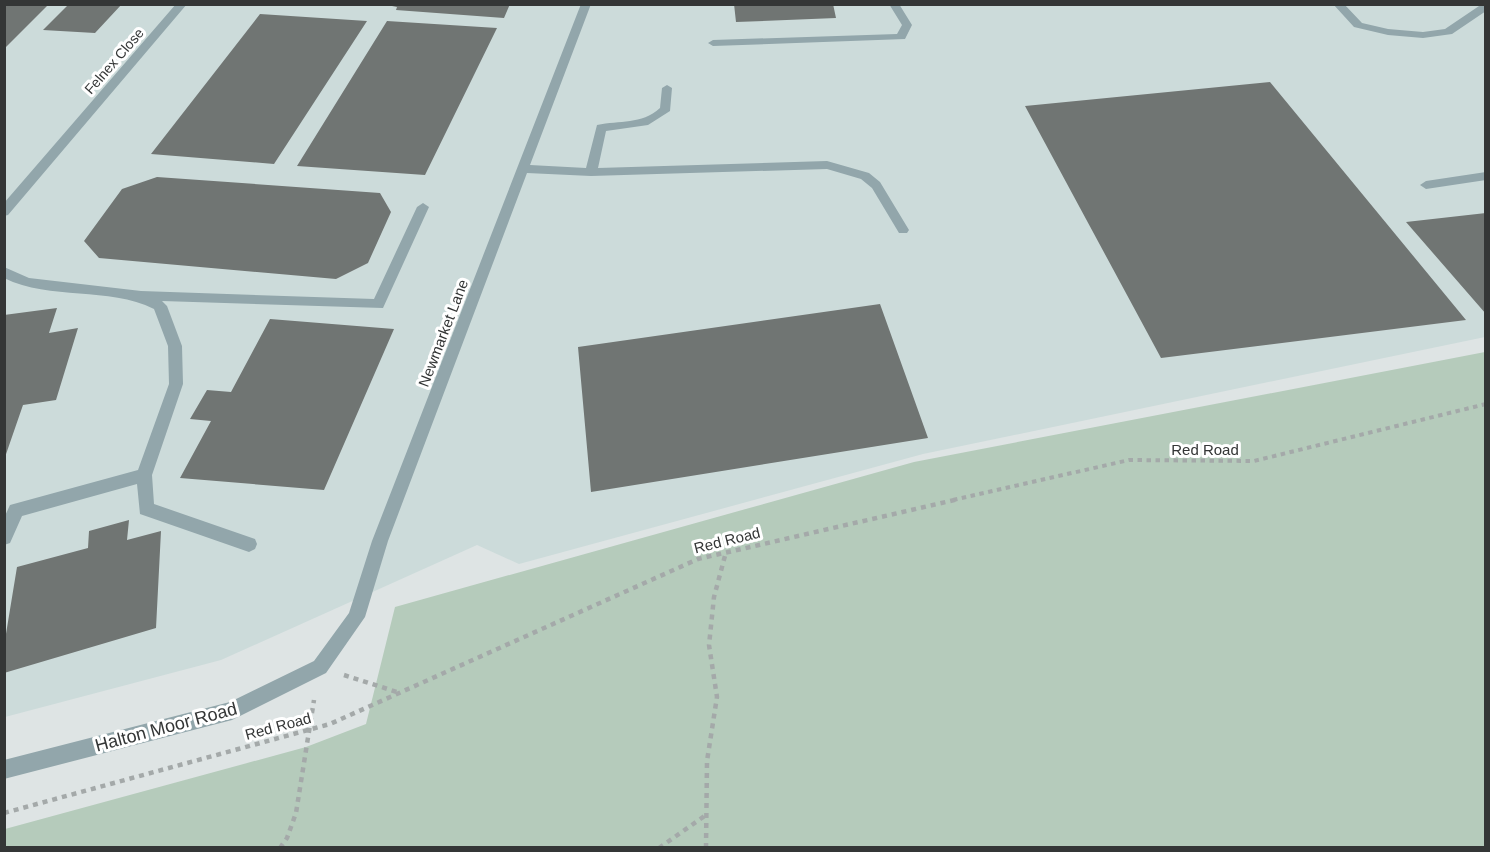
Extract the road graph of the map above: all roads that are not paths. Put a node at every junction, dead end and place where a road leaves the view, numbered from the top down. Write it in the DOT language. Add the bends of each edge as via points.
graph roads {
  1 [pos="182,4"];
  2 [pos="586,4"];
  3 [pos="894,4"];
  4 [pos="1338,4"];
  5 [pos="1485,6"];
  6 [pos="713,43"];
  7 [pos="667,88"];
  8 [pos="524,169"];
  9 [pos="591,172"];
  10 [pos="1485,176"];
  11 [pos="1426,186"];
  12 [pos="423,207"];
  13 [pos="4,212"];
  14 [pos="903,230"];
  15 [pos="4,272"];
  16 [pos="138,295"];
  17 [pos="144,475"];
  18 [pos="4,538"];
  19 [pos="249,544"];
  20 [pos="320,667"];
  21 [pos="4,770"];
  1 -- 13 [label="street, Felnex Close"];
  2 -- 8 [label="street, Newmarket Lane"];
  3 -- 6 [label="street" via="907,25 901,37"];
  4 -- 5 [label="street" via="1358,25 1423,35 1449,32"];
  7 -- 9 [label="street" via="666,109 657,118 642,124 601,128"];
  8 -- 9 [label="street"];
  8 -- 20 [label="street, Newmarket Lane" via="380,541 356,616"];
  9 -- 14 [label="street" via="827,165 865,176 876,185"];
  10 -- 11 [label="street"];
  12 -- 16 [label="street" via="378,304"];
  15 -- 16 [label="street" via="27,283"];
  16 -- 17 [label="street" via="160,306 175,346 176,384"];
  17 -- 18 [label="street" via="16,510"];
  17 -- 19 [label="street" via="146,509"];
  20 -- 21 [label="street, Halton Moor Road" via="232,711"];
}
